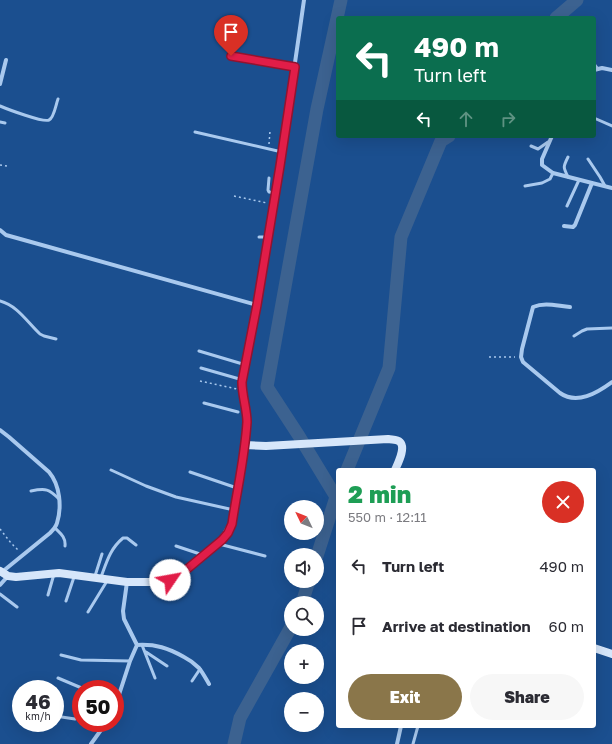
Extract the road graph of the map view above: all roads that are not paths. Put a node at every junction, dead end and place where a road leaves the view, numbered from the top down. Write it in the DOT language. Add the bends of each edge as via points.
graph roads {
  1 [pos="304,0"];
  2 [pos="231,56"];
  3 [pos="6,60"];
  4 [pos="295,67"];
  5 [pos="596,67"];
  6 [pos="612,70"];
  7 [pos="0,84"];
  8 [pos="58,99"];
  9 [pos="0,106"];
  10 [pos="596,119"];
  11 [pos="0,122"];
  12 [pos="5,123"];
  13 [pos="612,126"];
  14 [pos="195,132"];
  15 [pos="551,138"];
  16 [pos="550,141"];
  17 [pos="531,146"];
  18 [pos="282,152"];
  19 [pos="568,157"];
  20 [pos="588,160"];
  21 [pos="553,173"];
  22 [pos="568,177"];
  23 [pos="269,178"];
  24 [pos="579,180"];
  25 [pos="592,183"];
  26 [pos="525,186"];
  27 [pos="605,186"];
  28 [pos="612,188"];
  29 [pos="276,193"];
  30 [pos="568,206"];
  31 [pos="564,226"];
  32 [pos="0,230"];
  33 [pos="259,236"];
  34 [pos="268,237"];
  35 [pos="0,301"];
  36 [pos="257,305"];
  37 [pos="570,307"];
  38 [pos="612,328"];
  39 [pos="574,336"];
  40 [pos="56,339"];
  41 [pos="199,351"];
  42 [pos="246,365"];
  43 [pos="201,368"];
  44 [pos="243,380"];
  45 [pos="612,382"];
  46 [pos="204,403"];
  47 [pos="238,412"];
  48 [pos="0,430"];
  49 [pos="244,445"];
  50 [pos="396,468"];
  51 [pos="111,470"];
  52 [pos="190,472"];
  53 [pos="238,488"];
  54 [pos="31,490"];
  55 [pos="59,499"];
  56 [pos="234,510"];
  57 [pos="54,528"];
  58 [pos="217,544"];
  59 [pos="136,545"];
  60 [pos="65,546"];
  61 [pos="176,546"];
  62 [pos="102,554"];
  63 [pos="203,555"];
  64 [pos="265,556"];
  65 [pos="3,573"];
  66 [pos="54,573"];
  67 [pos="74,575"];
  68 [pos="101,579"];
  69 [pos="127,582"];
  70 [pos="0,585"];
  71 [pos="0,594"];
  72 [pos="48,595"];
  73 [pos="66,601"];
  74 [pos="17,606"];
  75 [pos="88,612"];
  76 [pos="140,645"];
  77 [pos="596,649"];
  78 [pos="146,652"];
  79 [pos="612,654"];
  80 [pos="61,655"];
  81 [pos="130,662"];
  82 [pos="167,666"];
  83 [pos="200,669"];
  84 [pos="58,678"];
  85 [pos="156,678"];
  86 [pos="124,680"];
  87 [pos="192,681"];
  88 [pos="72,684"];
  89 [pos="209,684"];
  90 [pos="401,728"];
  91 [pos="417,728"];
  92 [pos="100,732"];
  93 [pos="91,744"];
  94 [pos="397,744"];
  95 [pos="413,744"];
  1 -- 4 [label="street"];
  2 -- 4 [label="lane"];
  3 -- 7 [label="street"];
  4 -- 18 [label="street"];
  5 -- 6 [label="street"];
  8 -- 9 [label="lane" via="51,119 46,121"];
  10 -- 13 [label="lane"];
  11 -- 12 [label="lane"];
  14 -- 18 [label="lane"];
  15 -- 16 [label="street"];
  16 -- 17 [label="lane" via="538,149"];
  16 -- 21 [label="street" via="542,165"];
  18 -- 29 [label="street"];
  19 -- 22 [label="lane" via="564,165"];
  20 -- 27 [label="lane"];
  21 -- 22 [label="street"];
  21 -- 26 [label="lane" via="550,179 542,183"];
  22 -- 24 [label="street"];
  23 -- 29 [label="lane" via="268,190"];
  24 -- 25 [label="street"];
  24 -- 30 [label="lane"];
  25 -- 27 [label="street"];
  25 -- 31 [label="street" via="575,225"];
  27 -- 28 [label="street"];
  29 -- 34 [label="street"];
  32 -- 36 [label="street" via="6,235"];
  33 -- 34 [label="lane"];
  34 -- 36 [label="street"];
  35 -- 40 [label="lane" via="16,310 40,334"];
  36 -- 42 [label="street"];
  37 -- 45 [label="street" via="549,304 533,307 521,357 523,362 567,397 583,397"];
  38 -- 39 [label="lane" via="587,329"];
  41 -- 42 [label="lane"];
  42 -- 44 [label="street"];
  43 -- 44 [label="lane"];
  44 -- 49 [label="street" via="247,421"];
  46 -- 47 [label="lane"];
  48 -- 55 [label="street" via="49,472 56,483"];
  49 -- 50 [label="main road" via="396,440 403,446 403,450"];
  49 -- 53 [label="main road"];
  51 -- 56 [label="lane" via="176,497"];
  52 -- 53 [label="lane"];
  53 -- 56 [label="main road"];
  54 -- 55 [label="lane" via="49,490"];
  55 -- 57 [label="street"];
  56 -- 58 [label="main road" via="228,533"];
  57 -- 60 [label="lane" via="64,537"];
  57 -- 65 [label="street"];
  58 -- 63 [label="main road"];
  58 -- 64 [label="lane"];
  59 -- 68 [label="lane" via="127,538 119,541 113,548"];
  61 -- 63 [label="lane"];
  62 -- 68 [label="lane"];
  63 -- 69 [label="main road" via="180,575 170,580"];
  65 -- 66 [label="main road" via="16,577"];
  65 -- 70 [label="street"];
  66 -- 67 [label="main road"];
  66 -- 72 [label="lane"];
  67 -- 68 [label="main road"];
  67 -- 73 [label="lane"];
  68 -- 69 [label="main road"];
  68 -- 75 [label="lane"];
  69 -- 76 [label="street" via="124,619"];
  71 -- 74 [label="lane"];
  76 -- 78 [label="lane"];
  76 -- 81 [label="street"];
  76 -- 83 [label="street" via="164,647 191,661"];
  77 -- 79 [label="main road"];
  78 -- 82 [label="lane"];
  78 -- 85 [label="lane"];
  80 -- 81 [label="lane" via="81,660"];
  81 -- 86 [label="street"];
  83 -- 87 [label="lane"];
  83 -- 89 [label="street"];
  84 -- 88 [label="lane"];
  90 -- 94 [label="street"];
  91 -- 95 [label="lane"];
  92 -- 93 [label="street"];
}
